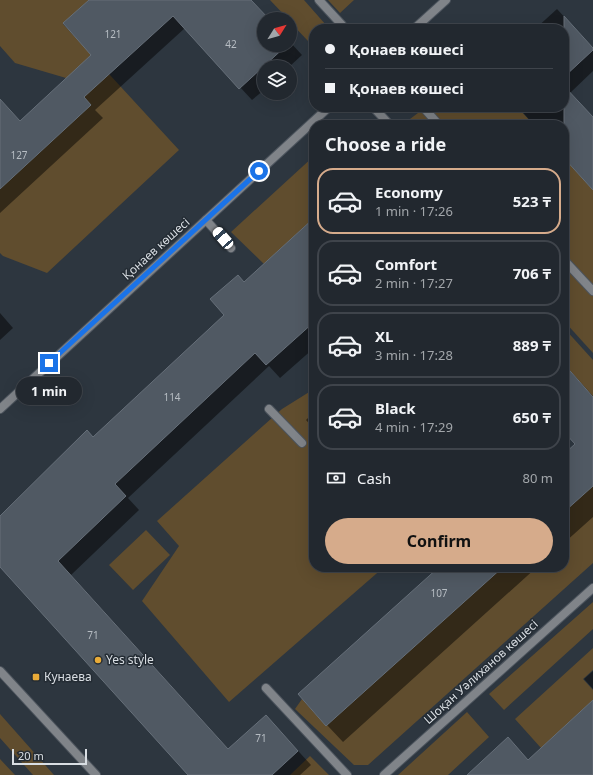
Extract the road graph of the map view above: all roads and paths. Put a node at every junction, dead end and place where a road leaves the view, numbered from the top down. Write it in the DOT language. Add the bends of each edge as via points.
graph roads {
  1 [pos="319,0"];
  2 [pos="446,0"];
  3 [pos="341,24"];
  4 [pos="420,24"];
  5 [pos="324,112"];
  6 [pos="378,112"];
  7 [pos="427,112"];
  8 [pos="315,120"];
  9 [pos="386,120"];
  10 [pos="435,120"];
  11 [pos="309,125"];
  12 [pos="206,220"];
  13 [pos="231,248"];
  14 [pos="569,265"];
  15 [pos="593,291"];
  16 [pos="0,408"];
  17 [pos="269,409"];
  18 [pos="302,443"];
  19 [pos="593,588"];
  20 [pos="0,671"];
  21 [pos="266,688"];
  22 [pos="96,775"];
  23 [pos="347,775"];
  24 [pos="384,775"];
  1 -- 3 [label="street"];
  2 -- 4 [label="street"];
  5 -- 8 [label="street, Қонаев көшесі"];
  6 -- 9 [label="street"];
  7 -- 10 [label="street"];
  11 -- 12 [label="street, Қонаев көшесі"];
  12 -- 13 [label="street"];
  12 -- 16 [label="street, Қонаев көшесі"];
  14 -- 15 [label="street"];
  17 -- 18 [label="street"];
  19 -- 24 [label="street, Шоқан Уәлиханов көшесі"];
  20 -- 22 [label="street"];
  21 -- 23 [label="street"];
}
